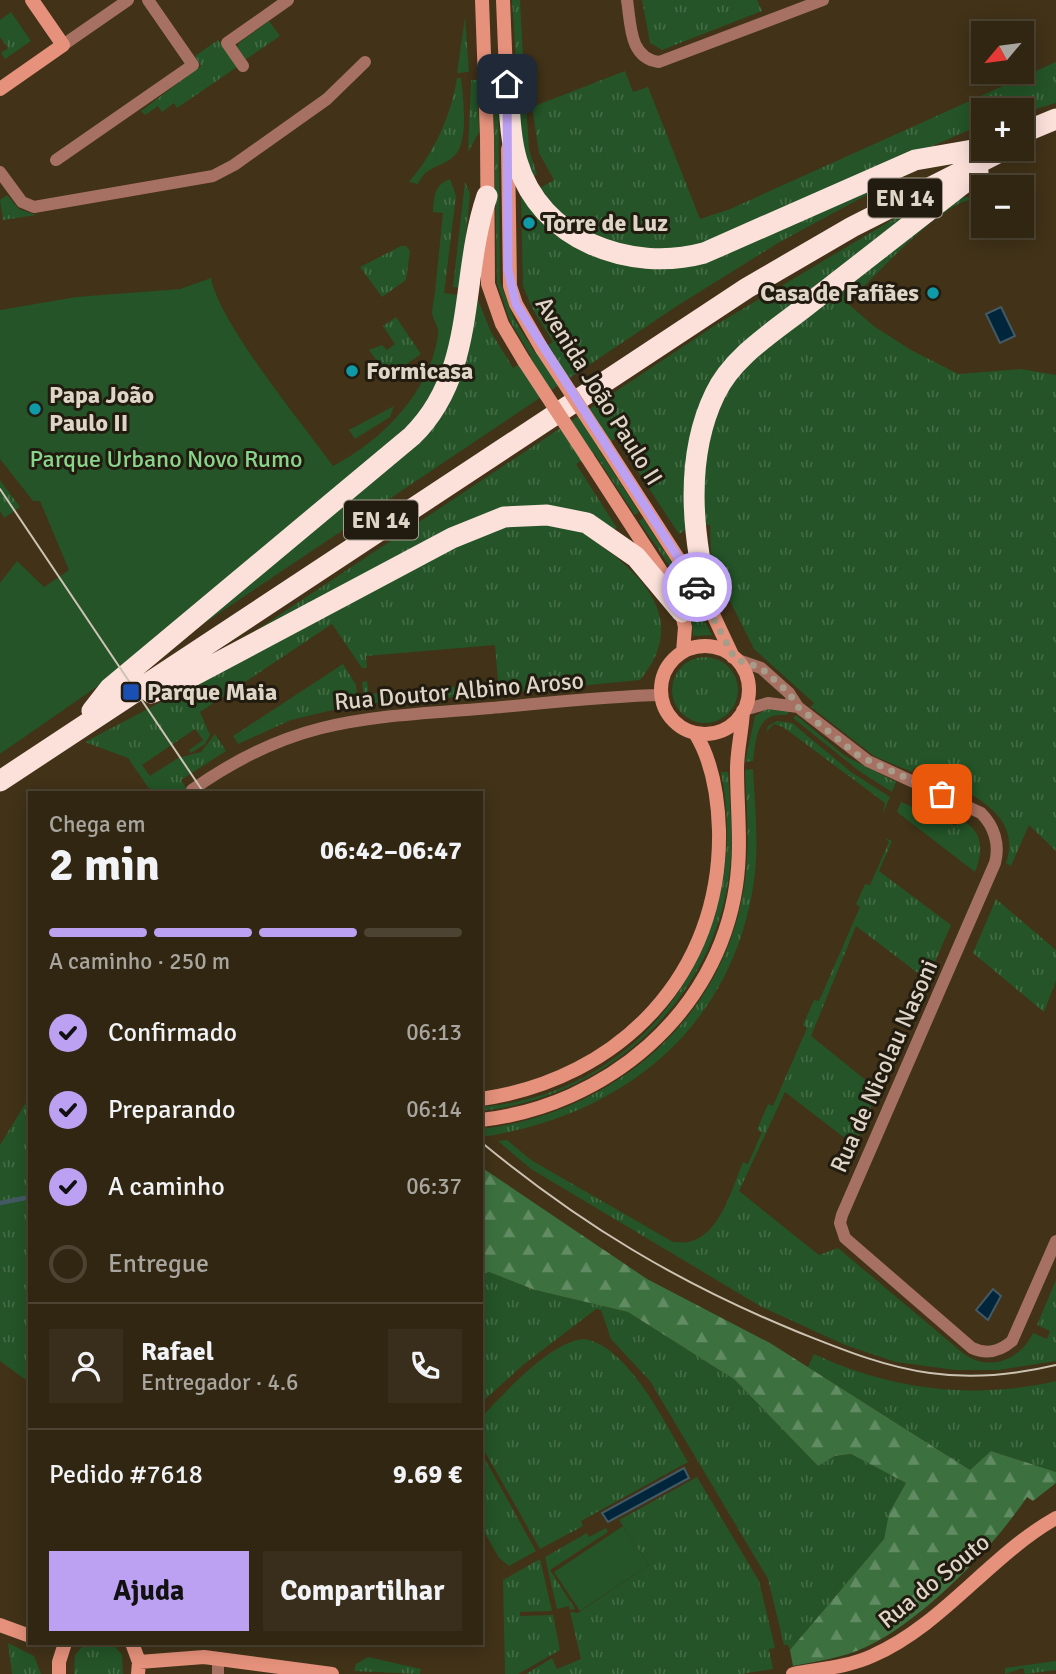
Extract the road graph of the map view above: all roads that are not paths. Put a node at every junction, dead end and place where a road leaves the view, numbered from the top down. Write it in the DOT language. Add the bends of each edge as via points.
graph roads {
  1 [pos="32,0"];
  2 [pos="128,0"];
  3 [pos="148,0"];
  4 [pos="482,0"];
  5 [pos="503,0"];
  6 [pos="627,0"];
  7 [pos="823,0"];
  8 [pos="285,1"];
  9 [pos="64,45"];
  10 [pos="365,62"];
  11 [pos="506,65"];
  12 [pos="243,66"];
  13 [pos="0,89"];
  14 [pos="1056,119"];
  15 [pos="1056,127"];
  16 [pos="1034,129"];
  17 [pos="1034,137"];
  18 [pos="971,151"];
  19 [pos="971,156"];
  20 [pos="57,160"];
  21 [pos="983,161"];
  22 [pos="992,161"];
  23 [pos="0,172"];
  24 [pos="487,196"];
  25 [pos="710,608"];
  26 [pos="682,611"];
  27 [pos="682,652"];
  28 [pos="734,658"];
  29 [pos="662,695"];
  30 [pos="798,707"];
  31 [pos="101,710"];
  32 [pos="744,711"];
  33 [pos="695,733"];
  34 [pos="0,771"];
  35 [pos="0,781"];
  36 [pos="192,790"];
  37 [pos="483,1099"];
  38 [pos="483,1120"];
  39 [pos="1056,1241"];
  40 [pos="1056,1518"];
  41 [pos="0,1626"];
  42 [pos="28,1635"];
  43 [pos="133,1645"];
  44 [pos="58,1646"];
  45 [pos="218,1658"];
  46 [pos="139,1668"];
  47 [pos="59,1674"];
  48 [pos="218,1674"];
  49 [pos="332,1674"];
  50 [pos="793,1674"];
  1 -- 9 [label="main road"];
  2 -- 9 [label="street"];
  3 -- 20 [label="street" via="193,65"];
  4 -- 24 [label="main road, Avenida João Paulo II"];
  5 -- 11 [label="main road, Avenida João Paulo II"];
  6 -- 7 [label="street" via="636,47 644,57 659,62"];
  8 -- 12 [label="street" via="227,43"];
  9 -- 13 [label="main road"];
  10 -- 23 [label="street" via="327,99 213,176 34,207 22,202"];
  11 -- 18 [label="highway" via="514,149 529,186 548,212 574,235 607,253 630,258 670,259 704,253 915,160"];
  11 -- 25 [label="main road, Avenida João Paulo II, bridge" via="508,270 516,304"];
  14 -- 16 [label="highway"];
  15 -- 17 [label="highway"];
  19 -- 31 [label="highway, EN 14" via="833,228 680,320"];
  21 -- 31 [label="highway, EN 14" via="852,227 735,296"];
  22 -- 25 [label="highway" via="753,349 716,392 699,444 695,500 697,558"];
  24 -- 26 [label="main road, Avenida João Paulo II, bridge" via="488,284 502,324"];
  24 -- 31 [label="highway" via="470,260 458,359 433,412 412,436 110,688"];
  25 -- 28 [label="main road, Avenida João Paulo II"];
  26 -- 27 [label="main road, Avenida João Paulo II"];
  26 -- 31 [label="highway" via="636,557 587,523 547,515 504,517 452,538 187,679"];
  27 -- 28 [label="main road" via="709,646"];
  27 -- 29 [label="main road" via="667,667"];
  28 -- 30 [label="street, Rua de Nicolau Nasoni" via="761,668"];
  28 -- 32 [label="main road" via="748,686"];
  29 -- 33 [label="main road" via="672,719"];
  29 -- 36 [label="street, Rua Doutor Albino Aroso" via="337,722 274,741"];
  30 -- 32 [label="street" via="768,703"];
  30 -- 39 [label="street, Rua de Nicolau Nasoni" via="868,761 981,813 995,834 997,849 985,887 842,1215 845,1238 972,1348 987,1352 1012,1341"];
  31 -- 34 [label="highway, EN 14"];
  31 -- 35 [label="highway, EN 14"];
  32 -- 33 [label="main road" via="726,729"];
  32 -- 38 [label="main road" via="737,767 740,841 736,889 720,942 696,990 651,1044 597,1084 547,1106"];
  33 -- 37 [label="main road" via="712,770 719,852 706,920 682,972 642,1023 591,1064 539,1087"];
  40 -- 50 [label="main road, Rua do Souto" via="1020,1540 925,1624 893,1645 862,1660"];
  41 -- 42 [label="main road"];
  43 -- 46 [label="main road"];
  44 -- 47 [label="main road"];
  45 -- 46 [label="main road"];
  45 -- 48 [label="street"];
  45 -- 49 [label="main road"];
}
